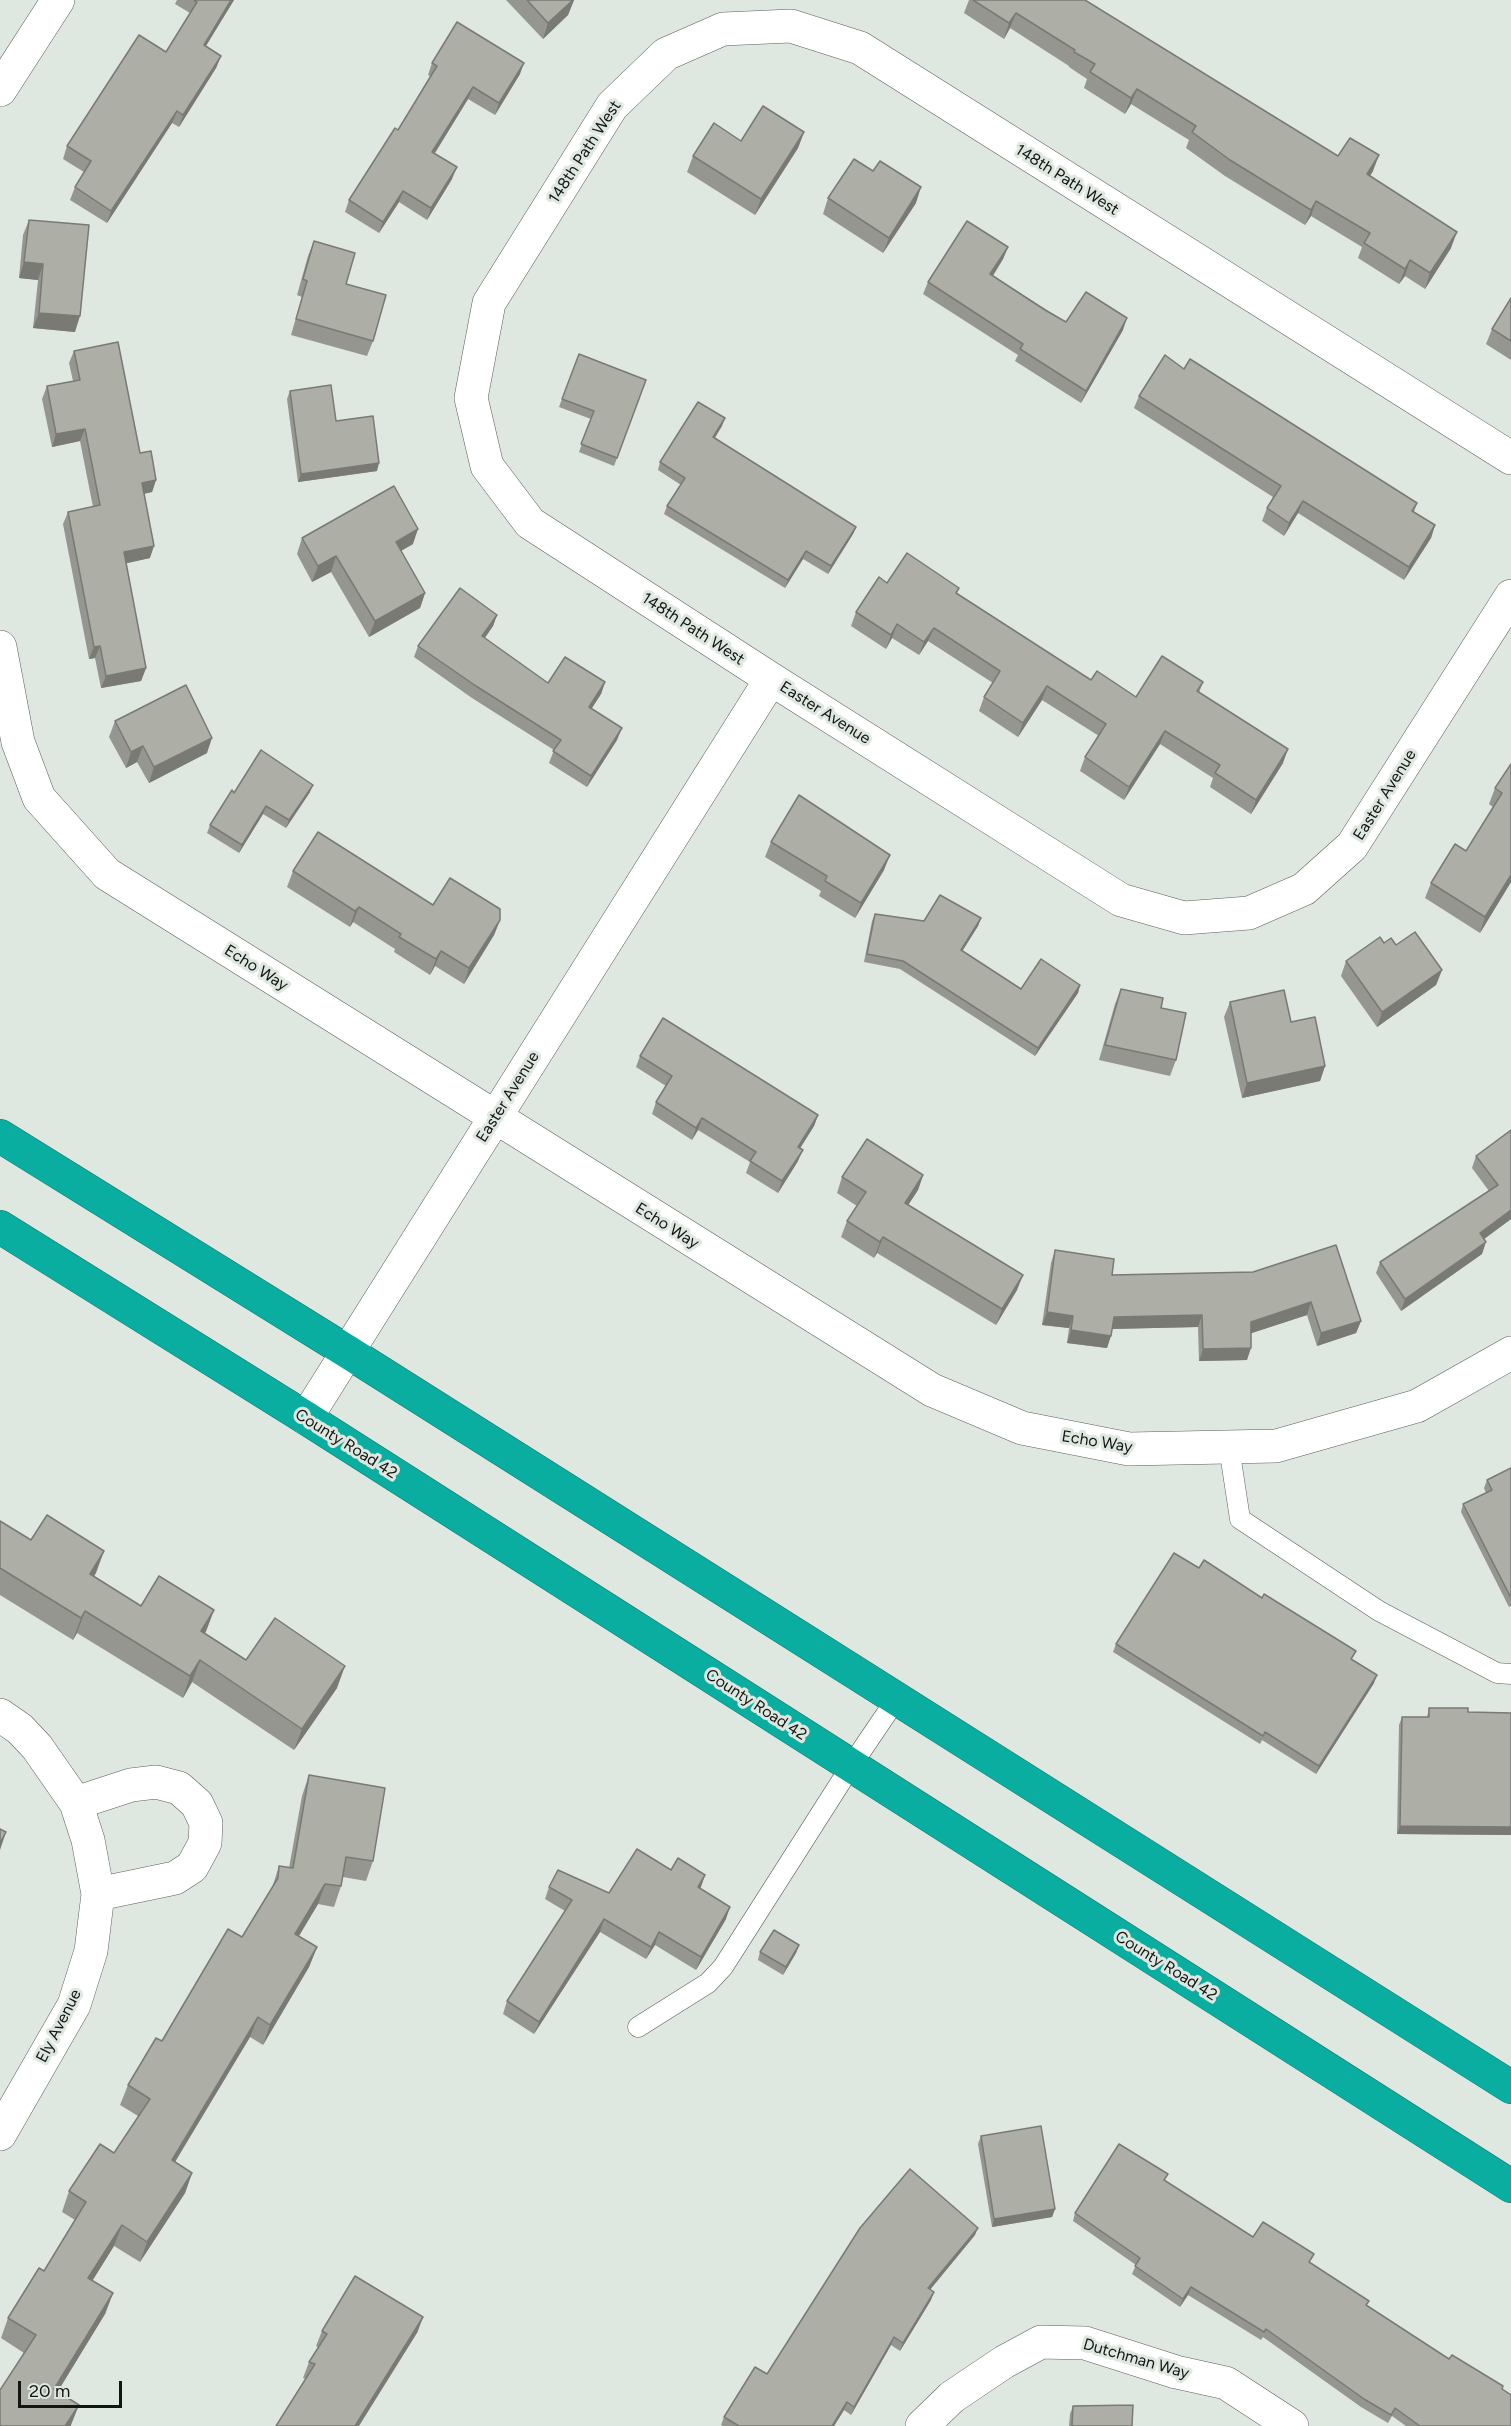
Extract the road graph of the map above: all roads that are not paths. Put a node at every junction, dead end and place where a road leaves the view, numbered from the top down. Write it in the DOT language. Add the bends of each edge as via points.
graph roads {
  1 [pos="58,0"];
  2 [pos="0,90"];
  3 [pos="1511,458"];
  4 [pos="1511,596"];
  5 [pos="0,647"];
  6 [pos="771,679"];
  7 [pos="4,687"];
  8 [pos="495,1118"];
  9 [pos="0,1136"];
  10 [pos="0,1227"];
  11 [pos="348,1352"];
  12 [pos="1511,1353"];
  13 [pos="306,1418"];
  14 [pos="1229,1447"];
  15 [pos="1511,1674"];
  16 [pos="897,1698"];
  17 [pos="0,1715"];
  18 [pos="851,1766"];
  19 [pos="76,1803"];
  20 [pos="98,1894"];
  21 [pos="638,2027"];
  22 [pos="1511,2087"];
  23 [pos="0,2134"];
  24 [pos="1511,2186"];
  25 [pos="922,2426"];
  26 [pos="1292,2426"];
  1 -- 2 [label="street"];
  3 -- 6 [label="street, 148th Path West" via="860,48 791,26 723,29 666,54 612,106 489,303 471,398 487,466 530,523"];
  4 -- 6 [label="street, Easter Avenue" via="1352,846 1304,889 1249,913 1184,918 1121,900"];
  5 -- 7 [label="street, Echo Way"];
  6 -- 8 [label="street, Easter Avenue"];
  7 -- 8 [label="street, Echo Way" via="18,742 39,798 107,874"];
  8 -- 11 [label="street, Easter Avenue"];
  8 -- 14 [label="street, Echo Way" via="932,1390 1022,1428 1129,1449"];
  9 -- 11 [label="highway"];
  10 -- 13 [label="highway, County Road 42"];
  11 -- 13 [label="street, Easter Avenue"];
  11 -- 16 [label="highway"];
  12 -- 14 [label="street, Echo Way" via="1418,1406 1276,1446"];
  13 -- 18 [label="highway, County Road 42"];
  14 -- 15 [label="lane" via="1240,1519 1379,1611 1497,1673"];
  16 -- 18 [label="lane"];
  16 -- 22 [label="highway"];
  17 -- 19 [label="street, Ely Avenue" via="35,1744"];
  18 -- 21 [label="lane" via="723,1967 708,1983"];
  18 -- 24 [label="highway, County Road 42"];
  19 -- 20 [label="street, Ely Avenue"];
  19 -- 20 [label="street" via="132,1785 156,1782 179,1788 197,1804 207,1823 205,1843 192,1866 175,1878"];
  20 -- 23 [label="street, Ely Avenue" via="91,1951 74,2005"];
  25 -- 26 [label="street, Dutchman Way" via="952,2397 1041,2342 1085,2343 1176,2372 1226,2383"];
}
